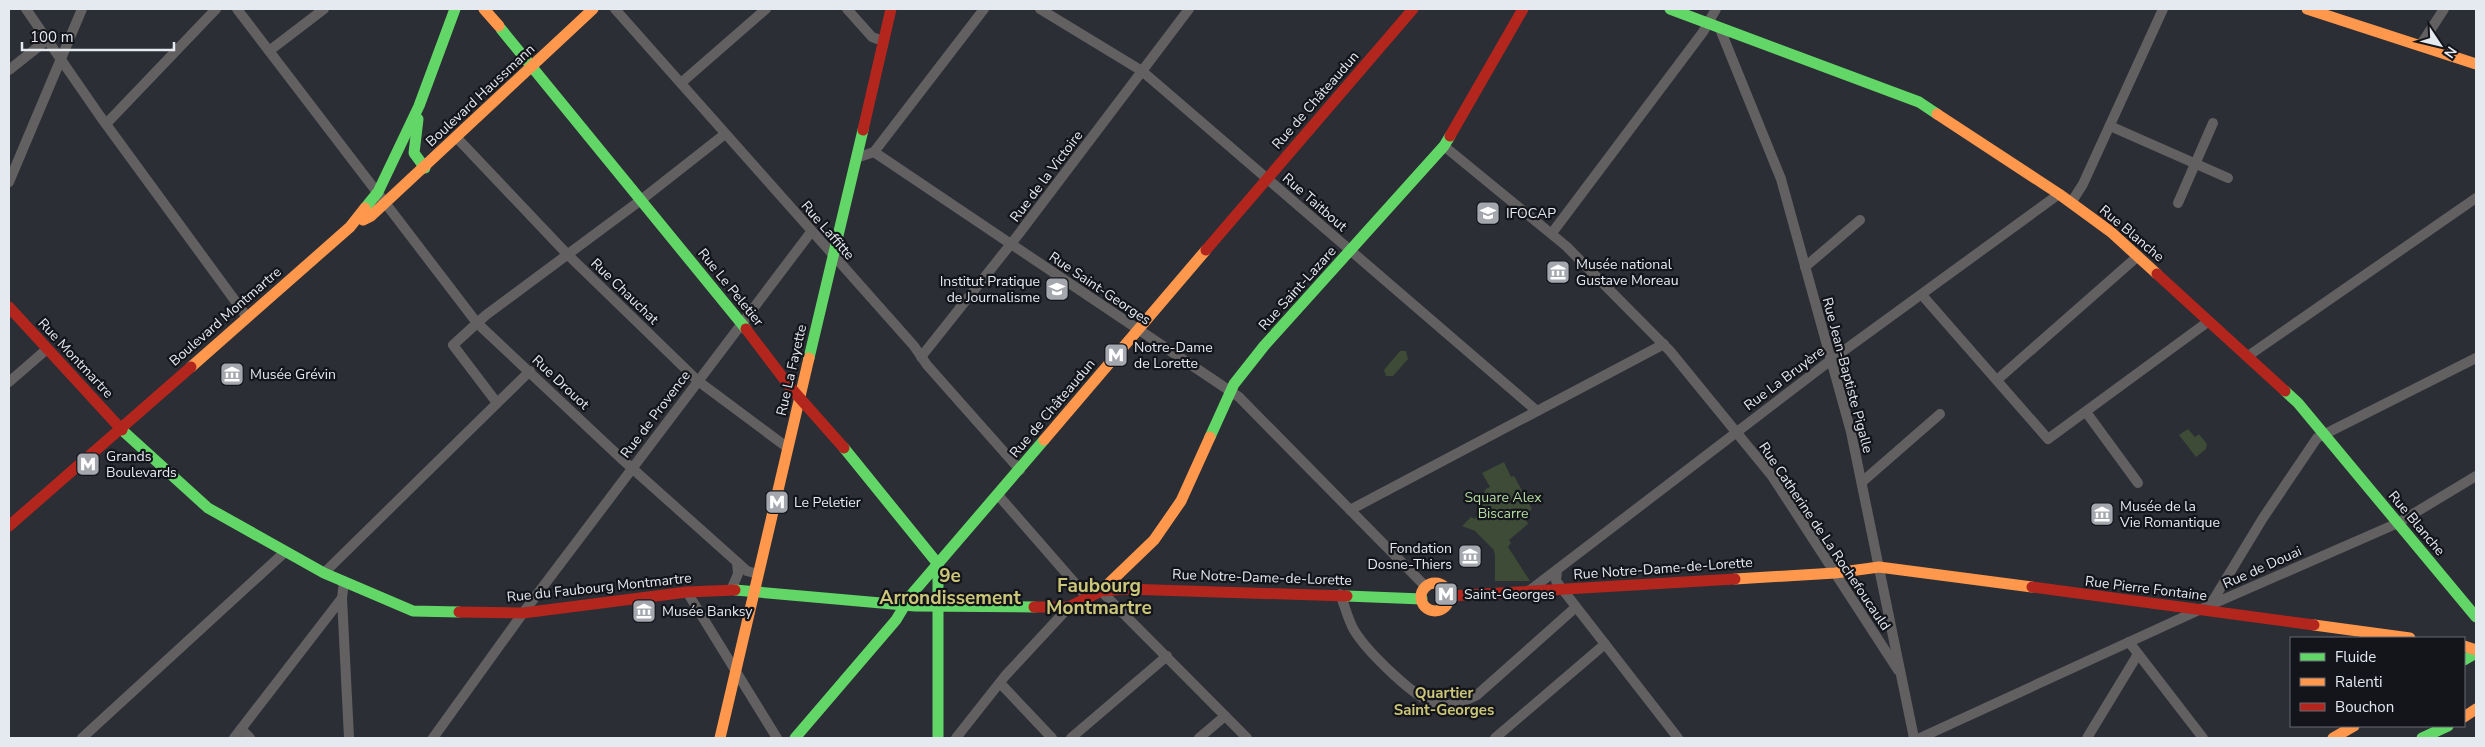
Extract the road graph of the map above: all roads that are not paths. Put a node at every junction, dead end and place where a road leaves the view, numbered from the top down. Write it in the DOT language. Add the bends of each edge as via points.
graph roads {
  1 [pos="26,9"];
  2 [pos="82,9"];
  3 [pos="216,9"];
  4 [pos="236,9"];
  5 [pos="324,9"];
  6 [pos="455,9"];
  7 [pos="484,9"];
  8 [pos="593,9"];
  9 [pos="615,9"];
  10 [pos="766,9"];
  11 [pos="848,9"];
  12 [pos="891,9"];
  13 [pos="984,9"];
  14 [pos="1040,9"];
  15 [pos="1189,9"];
  16 [pos="1413,9"];
  17 [pos="1523,9"];
  18 [pos="1670,9"];
  19 [pos="1716,9"];
  20 [pos="2162,9"];
  21 [pos="2308,9"];
  22 [pos="2444,9"];
  23 [pos="1709,24"];
  24 [pos="1720,29"];
  25 [pos="48,39"];
  26 [pos="884,41"];
  27 [pos="2420,46"];
  28 [pos="269,52"];
  29 [pos="61,57"];
  30 [pos="2476,64"];
  31 [pos="532,66"];
  32 [pos="9,70"];
  33 [pos="1142,71"];
  34 [pos="681,83"];
  35 [pos="419,106"];
  36 [pos="2213,122"];
  37 [pos="106,124"];
  38 [pos="2110,126"];
  39 [pos="725,134"];
  40 [pos="405,135"];
  41 [pos="457,138"];
  42 [pos="1444,146"];
  43 [pos="874,152"];
  44 [pos="856,158"];
  45 [pos="2195,164"];
  46 [pos="425,168"];
  47 [pos="2228,178"];
  48 [pos="1267,179"];
  49 [pos="9,182"];
  50 [pos="409,182"];
  51 [pos="378,192"];
  52 [pos="2059,194"];
  53 [pos="2476,198"];
  54 [pos="640,200"];
  55 [pos="386,203"];
  56 [pos="2071,203"];
  57 [pos="2178,203"];
  58 [pos="1860,220"];
  59 [pos="350,227"];
  60 [pos="811,232"];
  61 [pos="1552,233"];
  62 [pos="1010,244"];
  63 [pos="1351,250"];
  64 [pos="567,254"];
  65 [pos="833,256"];
  66 [pos="2138,256"];
  67 [pos="1805,267"];
  68 [pos="1922,295"];
  69 [pos="9,307"];
  70 [pos="247,317"];
  71 [pos="2209,321"];
  72 [pos="477,323"];
  73 [pos="742,324"];
  74 [pos="1137,330"];
  75 [pos="1664,344"];
  76 [pos="47,349"];
  77 [pos="2248,356"];
  78 [pos="921,357"];
  79 [pos="2476,358"];
  80 [pos="1831,360"];
  81 [pos="530,371"];
  82 [pos="1997,380"];
  83 [pos="698,381"];
  84 [pos="9,382"];
  85 [pos="1230,391"];
  86 [pos="801,397"];
  87 [pos="497,403"];
  88 [pos="1537,411"];
  89 [pos="2086,412"];
  90 [pos="1940,414"];
  91 [pos="121,429"];
  92 [pos="1737,431"];
  93 [pos="2324,434"];
  94 [pos="788,448"];
  95 [pos="632,467"];
  96 [pos="1020,470"];
  97 [pos="2476,476"];
  98 [pos="1862,482"];
  99 [pos="2138,483"];
  100 [pos="998,495"];
  101 [pos="1350,510"];
  102 [pos="2398,523"];
  103 [pos="9,526"];
  104 [pos="285,552"];
  105 [pos="737,562"];
  106 [pos="938,564"];
  107 [pos="1879,567"];
  108 [pos="1556,570"];
  109 [pos="324,573"];
  110 [pos="1835,573"];
  111 [pos="758,574"];
  112 [pos="344,582"];
  113 [pos="1426,587"];
  114 [pos="730,590"];
  115 [pos="1529,590"];
  116 [pos="1564,590"];
  117 [pos="1101,591"];
  118 [pos="687,592"];
  119 [pos="754,592"];
  120 [pos="1340,594"];
  121 [pos="1449,596"];
  122 [pos="1087,597"];
  123 [pos="342,598"];
  124 [pos="1422,598"];
  125 [pos="905,605"];
  126 [pos="938,607"];
  127 [pos="1068,607"];
  128 [pos="1576,607"];
  129 [pos="2204,608"];
  130 [pos="523,613"];
  131 [pos="2476,618"];
  132 [pos="2403,637"];
  133 [pos="2129,642"];
  134 [pos="1605,644"];
  135 [pos="2476,652"];
  136 [pos="2138,654"];
  137 [pos="1167,656"];
  138 [pos="2465,659"];
  139 [pos="736,671"];
  140 [pos="1900,673"];
  141 [pos="1000,682"];
  142 [pos="2476,709"];
  143 [pos="1225,716"];
  144 [pos="2465,716"];
  145 [pos="2352,727"];
  146 [pos="2446,727"];
  147 [pos="241,729"];
  148 [pos="1673,736"];
  149 [pos="82,738"];
  150 [pos="234,738"];
  151 [pos="250,738"];
  152 [pos="349,738"];
  153 [pos="433,738"];
  154 [pos="720,738"];
  155 [pos="778,738"];
  156 [pos="795,738"];
  157 [pos="938,738"];
  158 [pos="956,738"];
  159 [pos="1052,738"];
  160 [pos="1070,738"];
  161 [pos="1199,738"];
  162 [pos="1247,738"];
  163 [pos="1495,738"];
  164 [pos="1914,738"];
  165 [pos="1920,738"];
  166 [pos="2087,738"];
  167 [pos="2203,738"];
  168 [pos="2333,738"];
  169 [pos="2422,738"];
  1 -- 25 [label="street"];
  2 -- 29 [label="street"];
  3 -- 37 [label="street"];
  4 -- 28 [label="street, Rue Drouot"];
  5 -- 28 [label="street"];
  6 -- 35 [label="street"];
  7 -- 31 [label="street, Rue Le Peletier"];
  8 -- 31 [label="street, Boulevard Haussmann"];
  9 -- 34 [label="street, Rue Laffitte"];
  10 -- 34 [label="street"];
  11 -- 26 [label="street" via="872,37"];
  12 -- 26 [label="street, Rue La Fayette"];
  13 -- 43 [label="street"];
  14 -- 33 [label="street, Rue Taitbout"];
  15 -- 33 [label="street, Rue de la Victoire"];
  16 -- 48 [label="street, Rue de Châteaudun"];
  17 -- 42 [label="street, Rue Saint-Lazare"];
  18 -- 23 [label="street, Rue Blanche"];
  19 -- 23 [label="street"];
  20 -- 38 [label="street"];
  21 -- 27 [label="street"];
  22 -- 27 [label="street"];
  23 -- 24 [label="street, Rue Blanche"];
  23 -- 61 [label="street"];
  24 -- 52 [label="street, Rue Blanche" via="1919,102"];
  24 -- 67 [label="street, Rue Jean-Baptiste Pigalle" via="1781,179"];
  25 -- 29 [label="street"];
  25 -- 32 [label="street"];
  26 -- 44 [label="street, Rue La Fayette"];
  27 -- 30 [label="street"];
  28 -- 51 [label="street, Rue Drouot"];
  29 -- 37 [label="street"];
  29 -- 49 [label="street"];
  31 -- 41 [label="street, Boulevard Haussmann"];
  31 -- 54 [label="street, Rue Le Peletier"];
  33 -- 48 [label="street, Rue Taitbout"];
  33 -- 62 [label="street, Rue de la Victoire"];
  34 -- 39 [label="street, Rue Laffitte"];
  35 -- 40 [label="street"];
  35 -- 46 [label="street" via="413,149"];
  36 -- 45 [label="street"];
  37 -- 70 [label="street"];
  38 -- 45 [label="street"];
  38 -- 56 [label="street"];
  39 -- 54 [label="street"];
  39 -- 60 [label="street, Rue Laffitte"];
  40 -- 50 [label="street" via="398,163"];
  40 -- 51 [label="street, Boulevard Montmartre"];
  41 -- 46 [label="street, Boulevard Haussmann"];
  41 -- 64 [label="street, Rue Chauchat"];
  42 -- 61 [label="street, Rue Catherine de La Rochefoucauld"];
  42 -- 63 [label="street, Rue Saint-Lazare"];
  43 -- 44 [label="street"];
  43 -- 62 [label="street, Rue Saint-Georges"];
  44 -- 65 [label="street, Rue La Fayette"];
  45 -- 47 [label="street"];
  45 -- 57 [label="street"];
  46 -- 50 [label="street, Boulevard Haussmann"];
  48 -- 63 [label="street, Rue Taitbout"];
  48 -- 74 [label="street, Rue de Châteaudun"];
  50 -- 55 [label="street, Boulevard Haussmann"];
  51 -- 55 [label="street, Rue Drouot"];
  51 -- 59 [label="street, Boulevard Montmartre"];
  52 -- 56 [label="street, Rue Blanche"];
  52 -- 68 [label="street, Rue La Bruyère"];
  53 -- 77 [label="street"];
  54 -- 64 [label="street"];
  54 -- 73 [label="street, Rue Le Peletier"];
  55 -- 59 [label="street, Boulevard Montmartre"];
  55 -- 72 [label="street, Rue Drouot"];
  56 -- 66 [label="street, Rue Blanche"];
  58 -- 67 [label="street"];
  59 -- 70 [label="street, Boulevard Montmartre"];
  60 -- 65 [label="street, Rue Laffitte"];
  60 -- 73 [label="street, Rue de Provence"];
  61 -- 75 [label="street, Rue Catherine de La Rochefoucauld"];
  62 -- 74 [label="street, Rue Saint-Georges"];
  62 -- 78 [label="street, Rue de la Victoire"];
  63 -- 85 [label="street, Rue Saint-Lazare" via="1264,346"];
  63 -- 88 [label="street, Rue Taitbout"];
  64 -- 72 [label="street"];
  64 -- 83 [label="street, Rue Chauchat"];
  65 -- 78 [label="street, Rue Laffitte"];
  65 -- 86 [label="street, Rue La Fayette"];
  66 -- 71 [label="street, Rue Blanche"];
  66 -- 82 [label="street"];
  67 -- 80 [label="street, Rue Jean-Baptiste Pigalle"];
  68 -- 80 [label="street, Rue La Bruyère"];
  68 -- 82 [label="street"];
  69 -- 76 [label="street, Rue Montmartre"];
  70 -- 91 [label="street, Boulevard Montmartre"];
  71 -- 77 [label="street, Rue Blanche"];
  71 -- 89 [label="street"];
  72 -- 81 [label="street, Rue Drouot"];
  72 -- 87 [label="street" via="453,345"];
  73 -- 83 [label="street, Rue de Provence"];
  73 -- 86 [label="street, Rue Le Peletier" via="790,388"];
  74 -- 85 [label="street, Rue Saint-Georges"];
  74 -- 96 [label="street, Rue de Châteaudun"];
  75 -- 88 [label="street"];
  75 -- 92 [label="street, Rue Catherine de La Rochefoucauld"];
  76 -- 84 [label="street"];
  76 -- 91 [label="street, Rue Montmartre"];
  77 -- 93 [label="street, Rue Blanche" via="2298,403"];
  78 -- 96 [label="street, Rue Laffitte"];
  79 -- 93 [label="street"];
  80 -- 92 [label="street, Rue La Bruyère"];
  80 -- 98 [label="street, Rue Jean-Baptiste Pigalle"];
  81 -- 87 [label="street"];
  81 -- 95 [label="street, Rue Drouot"];
  82 -- 89 [label="street" via="2048,439"];
  83 -- 94 [label="street, Rue Chauchat"];
  83 -- 95 [label="street, Rue de Provence"];
  85 -- 101 [label="street, Rue Saint-Georges"];
  85 -- 117 [label="street, Rue Saint-Lazare" via="1181,501 1154,540"];
  86 -- 94 [label="street, Rue La Fayette"];
  86 -- 106 [label="street, Rue Le Peletier"];
  87 -- 109 [label="street"];
  88 -- 101 [label="street"];
  89 -- 99 [label="street"];
  90 -- 98 [label="street"];
  91 -- 103 [label="street, Boulevard Montmartre"];
  91 -- 104 [label="street, Rue du Faubourg Montmartre" via="208,508"];
  92 -- 108 [label="street, Rue La Bruyère"];
  92 -- 110 [label="street, Rue Catherine de La Rochefoucauld" via="1772,476"];
  93 -- 102 [label="street, Rue Blanche"];
  93 -- 129 [label="street" via="2317,438"];
  94 -- 111 [label="street, Rue La Fayette"];
  95 -- 105 [label="street, Rue Drouot"];
  95 -- 130 [label="street, Rue de Provence"];
  96 -- 100 [label="street, Rue de Châteaudun"];
  97 -- 102 [label="street, Rue de Douai"];
  98 -- 107 [label="street, Rue Jean-Baptiste Pigalle"];
  100 -- 106 [label="street, Rue de Châteaudun"];
  100 -- 122 [label="street"];
  101 -- 113 [label="street, Rue Saint-Georges"];
  102 -- 129 [label="street, Rue de Douai"];
  102 -- 131 [label="street, Rue Blanche"];
  104 -- 109 [label="street, Rue du Faubourg Montmartre"];
  104 -- 149 [label="street"];
  105 -- 111 [label="street, Rue Drouot" via="747,571"];
  105 -- 114 [label="street" via="736,579"];
  106 -- 125 [label="street, Rue de Châteaudun"];
  106 -- 126 [label="street"];
  107 -- 110 [label="street, Rue Notre-Dame-de-Lorette"];
  107 -- 129 [label="street, Rue Pierre Fontaine"];
  107 -- 140 [label="street, Rue Jean-Baptiste Pigalle"];
  108 -- 115 [label="street, Rue La Bruyère"];
  108 -- 116 [label="street" via="1556,581"];
  109 -- 112 [label="street, Rue du Faubourg Montmartre"];
  110 -- 116 [label="street, Rue Notre-Dame-de-Lorette"];
  110 -- 140 [label="street, Rue Catherine de La Rochefoucauld"];
  111 -- 119 [label="street, Rue La Fayette"];
  112 -- 123 [label="street"];
  112 -- 130 [label="street, Rue du Faubourg Montmartre" via="419,612"];
  113 -- 121 [label="street" via="1439,584"];
  113 -- 124 [label="street"];
  114 -- 118 [label="street, Rue du Faubourg Montmartre"];
  114 -- 119 [label="street, Rue du Faubourg Montmartre"];
  115 -- 116 [label="street, Rue Notre-Dame-de-Lorette"];
  115 -- 121 [label="street, Rue Notre-Dame-de-Lorette"];
  116 -- 128 [label="street"];
  117 -- 120 [label="street, Rue Notre-Dame-de-Lorette"];
  117 -- 122 [label="street, Rue du Faubourg Montmartre"];
  117 -- 137 [label="street"];
  118 -- 130 [label="street, Rue du Faubourg Montmartre"];
  118 -- 139 [label="street"];
  119 -- 125 [label="street, Rue du Faubourg Montmartre"];
  119 -- 139 [label="street, Rue La Fayette"];
  120 -- 124 [label="street, Rue Notre-Dame-de-Lorette"];
  120 -- 128 [label="street" via="1354,629 1372,654 1422,698 1440,705 1461,703 1477,694"];
  121 -- 124 [label="street" via="1447,604 1438,610 1429,609"];
  122 -- 127 [label="street, Rue du Faubourg Montmartre"];
  123 -- 147 [label="street"];
  123 -- 152 [label="street"];
  125 -- 126 [label="street, Rue du Faubourg Montmartre"];
  125 -- 156 [label="street, Rue de Châteaudun" via="896,620"];
  126 -- 127 [label="street, Rue du Faubourg Montmartre"];
  126 -- 157 [label="street"];
  127 -- 141 [label="street"];
  128 -- 134 [label="street"];
  129 -- 132 [label="street, Rue Pierre Fontaine"];
  129 -- 133 [label="street, Rue de Douai"];
  130 -- 153 [label="street, Rue de Provence"];
  133 -- 136 [label="street"];
  133 -- 165 [label="street, Rue de Douai"];
  134 -- 148 [label="street"];
  134 -- 163 [label="street"];
  135 -- 138 [label="street"];
  136 -- 166 [label="street"];
  136 -- 167 [label="street"];
  137 -- 143 [label="street"];
  137 -- 160 [label="street"];
  139 -- 154 [label="street, Rue La Fayette"];
  139 -- 155 [label="street"];
  140 -- 164 [label="street, Rue Jean-Baptiste Pigalle"];
  141 -- 158 [label="street"];
  141 -- 159 [label="street"];
  142 -- 144 [label="street"];
  143 -- 161 [label="street"];
  143 -- 162 [label="street"];
  145 -- 168 [label="street"];
  146 -- 169 [label="street"];
  147 -- 150 [label="street"];
  147 -- 151 [label="street"];
}
